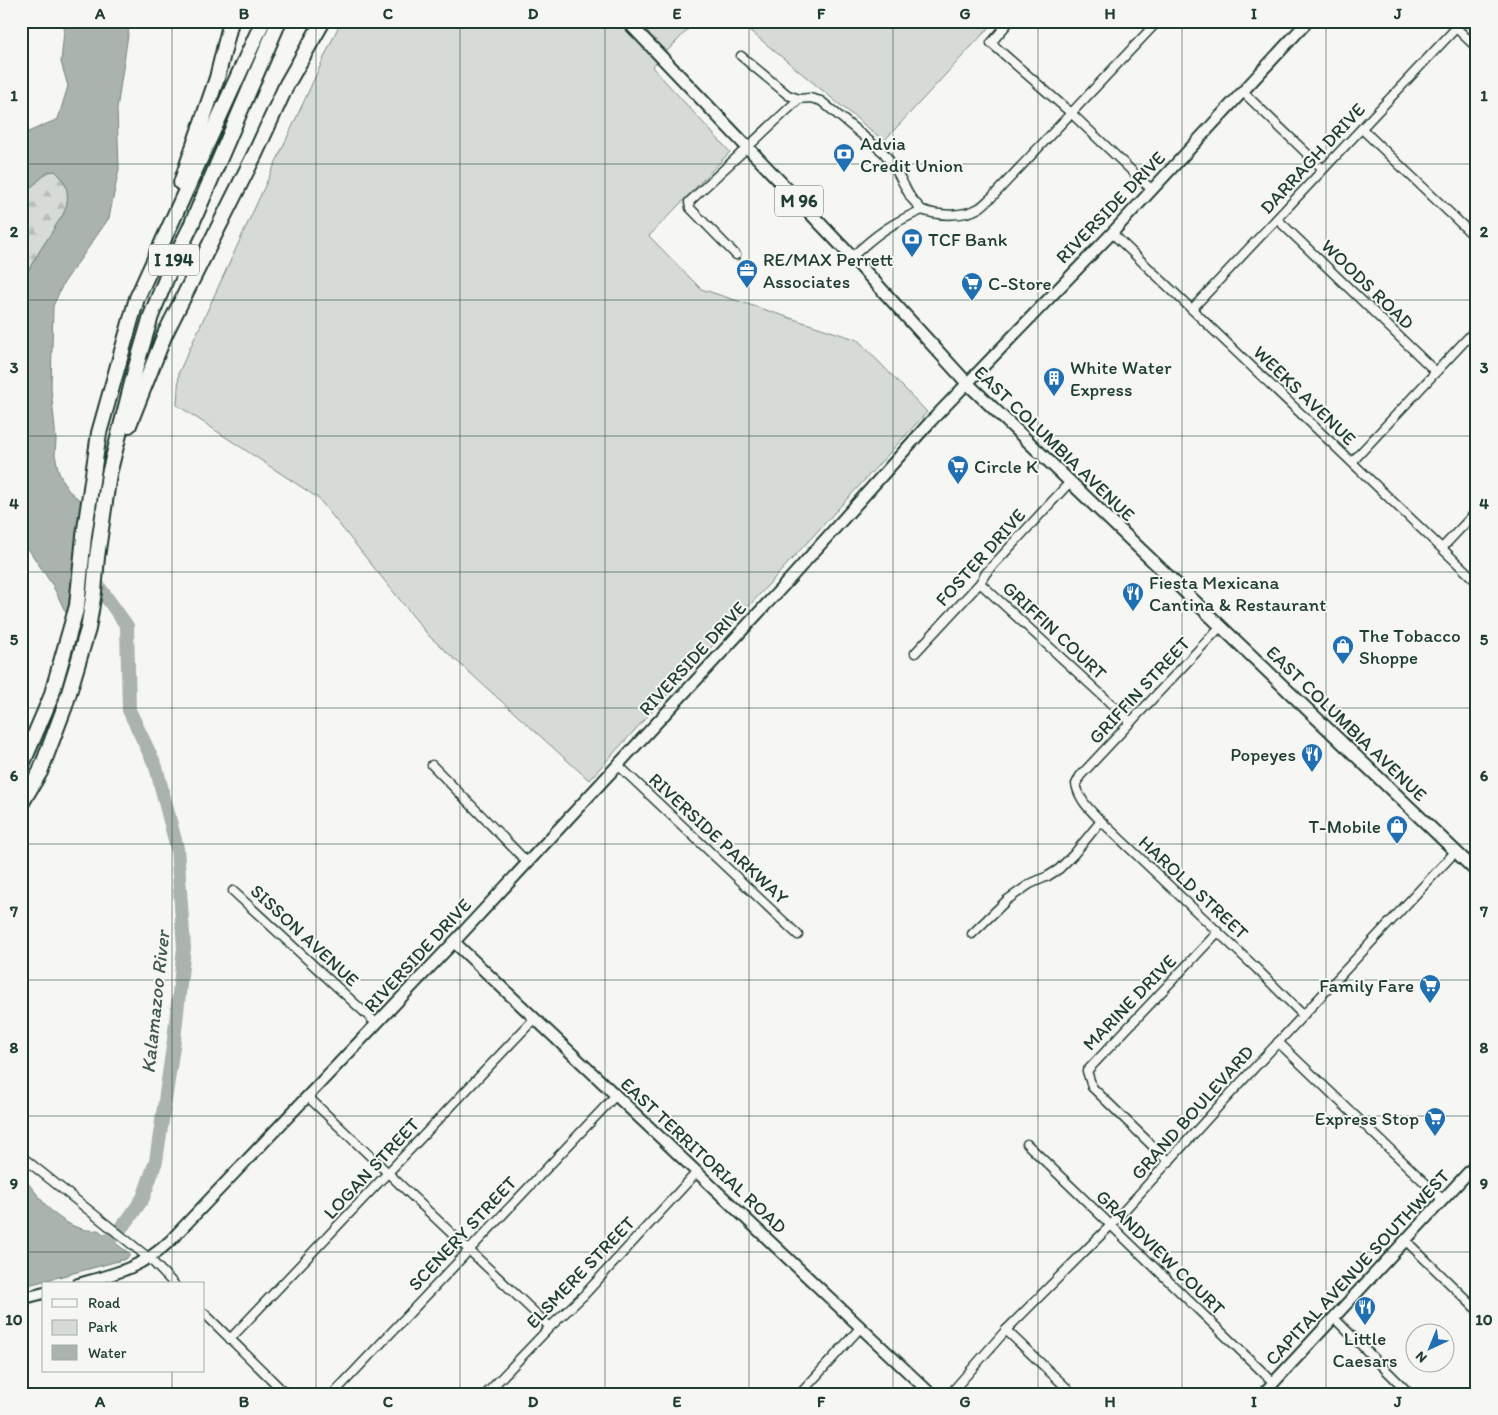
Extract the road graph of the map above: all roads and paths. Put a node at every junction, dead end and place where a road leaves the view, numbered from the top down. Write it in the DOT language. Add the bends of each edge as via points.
graph roads {
  1 [pos="231,21"];
  2 [pos="264,21"];
  3 [pos="278,21"];
  4 [pos="323,21"];
  5 [pos="627,21"];
  6 [pos="1010,21"];
  7 [pos="1158,21"];
  8 [pos="1308,21"];
  9 [pos="1449,21"];
  10 [pos="1456,28"];
  11 [pos="1477,48"];
  12 [pos="742,56"];
  13 [pos="1243,92"];
  14 [pos="800,99"];
  15 [pos="1072,113"];
  16 [pos="1362,129"];
  17 [pos="748,148"];
  18 [pos="1323,169"];
  19 [pos="1152,190"];
  20 [pos="922,210"];
  21 [pos="1277,219"];
  22 [pos="1112,233"];
  23 [pos="1477,239"];
  24 [pos="736,255"];
  25 [pos="852,257"];
  26 [pos="154,262"];
  27 [pos="1192,309"];
  28 [pos="1477,328"];
  29 [pos="1436,372"];
  30 [pos="967,383"];
  31 [pos="1352,462"];
  32 [pos="110,474"];
  33 [pos="1070,482"];
  34 [pos="1477,511"];
  35 [pos="1442,548"];
  36 [pos="1477,582"];
  37 [pos="980,583"];
  38 [pos="1221,626"];
  39 [pos="914,653"];
  40 [pos="1131,722"];
  41 [pos="432,765"];
  42 [pos="618,765"];
  43 [pos="21,767"];
  44 [pos="1080,776"];
  45 [pos="21,804"];
  46 [pos="1102,821"];
  47 [pos="1456,851"];
  48 [pos="527,862"];
  49 [pos="1477,872"];
  50 [pos="233,891"];
  51 [pos="1218,932"];
  52 [pos="972,934"];
  53 [pos="798,935"];
  54 [pos="454,942"];
  55 [pos="1303,1015"];
  56 [pos="535,1018"];
  57 [pos="376,1023"];
  58 [pos="1278,1042"];
  59 [pos="616,1095"];
  60 [pos="307,1096"];
  61 [pos="1027,1144"];
  62 [pos="21,1156"];
  63 [pos="1169,1162"];
  64 [pos="1477,1163"];
  65 [pos="696,1172"];
  66 [pos="388,1173"];
  67 [pos="1443,1200"];
  68 [pos="1111,1225"];
  69 [pos="1405,1240"];
  70 [pos="469,1250"];
  71 [pos="150,1259"];
  72 [pos="85,1282"];
  73 [pos="172,1282"];
  74 [pos="42,1293"];
  75 [pos="21,1298"];
  76 [pos="1477,1310"];
  77 [pos="205,1314"];
  78 [pos="1334,1318"];
  79 [pos="550,1327"];
  80 [pos="861,1327"];
  81 [pos="1006,1330"];
  82 [pos="230,1339"];
  83 [pos="1274,1382"];
  84 [pos="286,1394"];
  85 [pos="333,1394"];
  86 [pos="486,1394"];
  87 [pos="800,1394"];
  88 [pos="931,1394"];
  89 [pos="950,1394"];
  90 [pos="1073,1394"];
  91 [pos="1262,1394"];
  92 [pos="1410,1394"];
  1 -- 26 [label="highway" via="217,78"];
  2 -- 26 [label="highway, I 194"];
  3 -- 32 [label="highway, I 194" via="151,316"];
  4 -- 32 [label="highway" via="287,84 165,334"];
  5 -- 17 [label="main road, EAST COLUMBIA AVENUE / M 96"];
  6 -- 15 [label="street" via="991,43"];
  7 -- 15 [label="street"];
  8 -- 13 [label="street, RIVERSIDE DRIVE"];
  9 -- 10 [label="street"];
  10 -- 11 [label="street"];
  10 -- 16 [label="street, DARRAGH DRIVE"];
  12 -- 14 [label="street" via="788,95"];
  13 -- 18 [label="street"];
  13 -- 19 [label="street, RIVERSIDE DRIVE"];
  14 -- 17 [label="street"];
  14 -- 20 [label="street" via="821,101 884,153"];
  15 -- 19 [label="street"];
  15 -- 20 [label="street" via="978,208 962,214"];
  16 -- 18 [label="street, DARRAGH DRIVE"];
  16 -- 23 [label="street"];
  17 -- 24 [label="street" via="690,202 690,208"];
  17 -- 25 [label="main road, EAST COLUMBIA AVENUE / M 96"];
  18 -- 21 [label="street, DARRAGH DRIVE"];
  19 -- 22 [label="street, RIVERSIDE DRIVE"];
  20 -- 25 [label="street" via="882,230"];
  21 -- 27 [label="street, DARRAGH DRIVE"];
  21 -- 29 [label="street, WOODS ROAD"];
  22 -- 27 [label="street, WEEKS AVENUE"];
  22 -- 30 [label="street, RIVERSIDE DRIVE"];
  25 -- 30 [label="main road, EAST COLUMBIA AVENUE / M 96"];
  26 -- 43 [label="highway, I 194" via="137,298 99,433 80,591 68,638 51,697"];
  27 -- 31 [label="street, WEEKS AVENUE"];
  28 -- 29 [label="street"];
  29 -- 31 [label="street"];
  30 -- 33 [label="main road, EAST COLUMBIA AVENUE / M 96"];
  30 -- 42 [label="street, RIVERSIDE DRIVE"];
  31 -- 35 [label="street, WEEKS AVENUE"];
  32 -- 45 [label="highway, I 194" via="88,628 65,706 40,772"];
  33 -- 37 [label="street, FOSTER DRIVE"];
  33 -- 38 [label="main road, EAST COLUMBIA AVENUE / M 96"];
  34 -- 35 [label="street"];
  35 -- 36 [label="street, WEEKS AVENUE"];
  37 -- 39 [label="street, FOSTER DRIVE"];
  37 -- 40 [label="street, GRIFFIN COURT"];
  38 -- 40 [label="street, GRIFFIN STREET"];
  38 -- 47 [label="main road, EAST COLUMBIA AVENUE / M 96"];
  40 -- 44 [label="street, GRIFFIN STREET"];
  41 -- 48 [label="street"];
  42 -- 48 [label="street, RIVERSIDE DRIVE"];
  42 -- 53 [label="street, RIVERSIDE PARKWAY"];
  44 -- 46 [label="street, HAROLD STREET" via="1077,792"];
  46 -- 51 [label="street, HAROLD STREET"];
  46 -- 52 [label="street" via="1059,869 1007,900"];
  47 -- 49 [label="main road, EAST COLUMBIA AVENUE / M 96"];
  47 -- 55 [label="street, GRAND BOULEVARD"];
  48 -- 54 [label="street, RIVERSIDE DRIVE"];
  50 -- 57 [label="street, SISSON AVENUE"];
  51 -- 55 [label="street, HAROLD STREET"];
  51 -- 63 [label="street, MARINE DRIVE" via="1087,1071 1092,1086"];
  54 -- 56 [label="street, EAST TERRITORIAL ROAD"];
  54 -- 57 [label="street, RIVERSIDE DRIVE"];
  55 -- 58 [label="street, GRAND BOULEVARD"];
  56 -- 59 [label="street, EAST TERRITORIAL ROAD"];
  56 -- 66 [label="street, LOGAN STREET"];
  57 -- 60 [label="street, RIVERSIDE DRIVE"];
  58 -- 63 [label="street, GRAND BOULEVARD"];
  58 -- 67 [label="street"];
  59 -- 65 [label="street, EAST TERRITORIAL ROAD"];
  59 -- 70 [label="street, SCENERY STREET"];
  60 -- 66 [label="street"];
  60 -- 71 [label="street, RIVERSIDE DRIVE"];
  61 -- 68 [label="street, GRANDVIEW COURT"];
  62 -- 71 [label="street"];
  63 -- 68 [label="street, GRAND BOULEVARD"];
  64 -- 67 [label="street, CAPITAL AVENUE SOUTHWEST"];
  65 -- 79 [label="street, ELSMERE STREET" via="584,1295"];
  65 -- 80 [label="street, EAST TERRITORIAL ROAD"];
  66 -- 70 [label="street"];
  66 -- 82 [label="street, LOGAN STREET"];
  67 -- 69 [label="street, CAPITAL AVENUE SOUTHWEST"];
  68 -- 81 [label="street, GRAND BOULEVARD"];
  68 -- 83 [label="street, GRANDVIEW COURT"];
  69 -- 76 [label="street"];
  69 -- 78 [label="street, CAPITAL AVENUE SOUTHWEST"];
  70 -- 79 [label="street"];
  70 -- 85 [label="street, SCENERY STREET"];
  71 -- 72 [label="street, RIVERSIDE DRIVE"];
  71 -- 73 [label="street"];
  74 -- 75 [label="street"];
  77 -- 82 [label="street"];
  78 -- 83 [label="street, CAPITAL AVENUE SOUTHWEST"];
  78 -- 92 [label="street"];
  79 -- 86 [label="street, ELSMERE STREET"];
  80 -- 87 [label="street"];
  80 -- 88 [label="street, EAST TERRITORIAL ROAD"];
  81 -- 89 [label="street, GRAND BOULEVARD"];
  81 -- 90 [label="street"];
  82 -- 84 [label="street"];
  83 -- 91 [label="street, CAPITAL AVENUE SOUTHWEST"];
}
